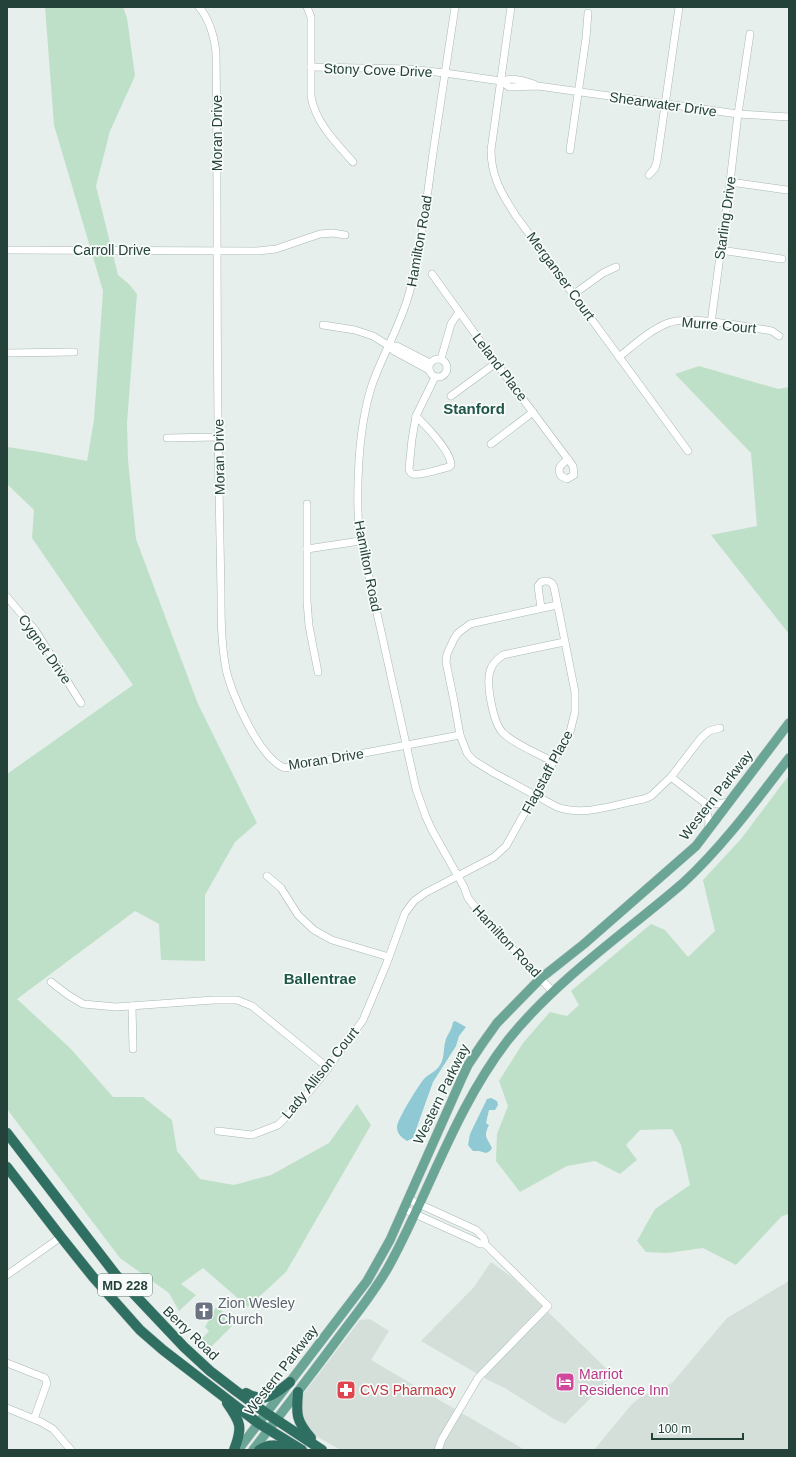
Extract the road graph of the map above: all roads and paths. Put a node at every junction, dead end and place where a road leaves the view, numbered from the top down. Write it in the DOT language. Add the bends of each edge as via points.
graph roads {
  1 [pos="199,7"];
  2 [pos="307,7"];
  3 [pos="455,7"];
  4 [pos="511,7"];
  5 [pos="678,7"];
  6 [pos="588,13"];
  7 [pos="750,34"];
  8 [pos="311,67"];
  9 [pos="445,73"];
  10 [pos="501,81"];
  11 [pos="578,92"];
  12 [pos="664,104"];
  13 [pos="738,114"];
  14 [pos="789,117"];
  15 [pos="570,150"];
  16 [pos="353,162"];
  17 [pos="650,175"];
  18 [pos="730,182"];
  19 [pos="787,190"];
  20 [pos="345,235"];
  21 [pos="7,250"];
  22 [pos="217,250"];
  23 [pos="720,250"];
  24 [pos="782,259"];
  25 [pos="616,267"];
  26 [pos="432,274"];
  27 [pos="574,294"];
  28 [pos="459,312"];
  29 [pos="711,322"];
  30 [pos="323,325"];
  31 [pos="779,336"];
  32 [pos="389,346"];
  33 [pos="74,352"];
  34 [pos="7,353"];
  35 [pos="619,357"];
  36 [pos="441,359"];
  37 [pos="496,363"];
  38 [pos="429,367"];
  39 [pos="435,377"];
  40 [pos="451,396"];
  41 [pos="533,412"];
  42 [pos="416,416"];
  43 [pos="218,437"];
  44 [pos="167,438"];
  45 [pos="491,444"];
  46 [pos="688,451"];
  47 [pos="568,459"];
  48 [pos="307,504"];
  49 [pos="360,541"];
  50 [pos="307,549"];
  51 [pos="7,597"];
  52 [pos="557,605"];
  53 [pos="541,608"];
  54 [pos="564,642"];
  55 [pos="318,672"];
  56 [pos="81,703"];
  57 [pos="789,723"];
  58 [pos="720,728"];
  59 [pos="460,735"];
  60 [pos="406,746"];
  61 [pos="789,758"];
  62 [pos="553,762"];
  63 [pos="671,777"];
  64 [pos="535,795"];
  65 [pos="729,802"];
  66 [pos="705,803"];
  67 [pos="708,830"];
  68 [pos="458,875"];
  69 [pos="267,876"];
  70 [pos="389,957"];
  71 [pos="541,978"];
  72 [pos="51,982"];
  73 [pos="553,992"];
  74 [pos="132,1006"];
  75 [pos="133,1049"];
  76 [pos="328,1068"];
  77 [pos="218,1131"];
  78 [pos="7,1133"];
  79 [pos="7,1167"];
  80 [pos="408,1199"];
  81 [pos="420,1204"];
  82 [pos="404,1208"];
  83 [pos="415,1213"];
  84 [pos="60,1237"];
  85 [pos="484,1244"];
  86 [pos="7,1275"];
  87 [pos="7,1363"];
  88 [pos="222,1380"];
  89 [pos="290,1382"];
  90 [pos="298,1392"];
  91 [pos="222,1395"];
  92 [pos="7,1408"];
  93 [pos="266,1413"];
  94 [pos="34,1419"];
  95 [pos="276,1420"];
  96 [pos="258,1423"];
  97 [pos="268,1430"];
  98 [pos="321,1449"];
  99 [pos="71,1450"];
  100 [pos="234,1450"];
  101 [pos="238,1450"];
  102 [pos="253,1450"];
  103 [pos="260,1450"];
  104 [pos="293,1450"];
  105 [pos="302,1450"];
  106 [pos="438,1450"];
  1 -- 22 [label="street, Moran Drive" via="212,31 216,52"];
  2 -- 8 [label="street" via="311,17"];
  3 -- 9 [label="street, Hamilton Road"];
  4 -- 10 [label="street, Merganser Court"];
  5 -- 12 [label="street"];
  6 -- 11 [label="street"];
  7 -- 13 [label="street, Starling Drive"];
  8 -- 9 [label="street, Stony Cove Drive"];
  8 -- 16 [label="street" via="310,96 316,115"];
  9 -- 10 [label="street, Shearwater Drive"];
  9 -- 32 [label="street, Hamilton Road" via="412,284"];
  10 -- 11 [label="street, Shearwater Drive" via="512,79"];
  10 -- 27 [label="street, Merganser Court" via="491,150 491,164 496,181 516,216"];
  11 -- 12 [label="street, Shearwater Drive"];
  11 -- 15 [label="street"];
  12 -- 13 [label="street, Shearwater Drive"];
  12 -- 17 [label="street" via="657,161"];
  13 -- 14 [label="street, Shearwater Drive"];
  13 -- 18 [label="street, Starling Drive"];
  18 -- 19 [label="street"];
  18 -- 23 [label="street, Starling Drive"];
  20 -- 22 [label="street, Carroll Drive" via="320,234 276,250"];
  21 -- 22 [label="street, Carroll Drive"];
  22 -- 43 [label="street, Moran Drive"];
  23 -- 24 [label="street"];
  23 -- 29 [label="street, Starling Drive"];
  25 -- 27 [label="street"];
  26 -- 28 [label="street, Leland Place"];
  27 -- 35 [label="street, Merganser Court"];
  28 -- 36 [label="street" via="451,324"];
  28 -- 37 [label="street, Leland Place"];
  29 -- 31 [label="street, Murre Court" via="772,331"];
  29 -- 35 [label="street, Murre Court" via="683,320 668,323"];
  30 -- 32 [label="street" via="364,333"];
  32 -- 38 [label="street" via="394,351"];
  32 -- 49 [label="street, Hamilton Road" via="373,384 364,421 357,506"];
  33 -- 34 [label="street"];
  35 -- 46 [label="street, Merganser Court"];
  36 -- 38 [label="street" via="434,359"];
  36 -- 39 [label="street" via="447,366 446,373 441,377"];
  37 -- 40 [label="street"];
  37 -- 41 [label="street, Leland Place"];
  38 -- 39 [label="street" via="430,374"];
  39 -- 42 [label="street"];
  41 -- 45 [label="street"];
  41 -- 47 [label="street, Leland Place"];
  42 -- 42 [label="street" via="409,469 414,474 449,467 451,461 448,454"];
  43 -- 44 [label="street"];
  43 -- 60 [label="street, Moran Drive" via="224,651 238,704 254,735 273,760 285,768"];
  48 -- 50 [label="street"];
  49 -- 50 [label="street"];
  49 -- 60 [label="street, Hamilton Road"];
  50 -- 55 [label="street" via="309,626"];
  51 -- 56 [label="street, Cygnet Drive" via="35,630"];
  52 -- 53 [label="street"];
  52 -- 53 [label="street, Flagstaff Place" via="553,584 544,581 538,586"];
  52 -- 54 [label="street, Flagstaff Place"];
  53 -- 59 [label="street" via="477,622 464,628 454,639 446,662"];
  54 -- 62 [label="street, Flagstaff Place" via="575,710 570,732"];
  54 -- 62 [label="street" via="503,655 496,660 488,677 499,729 506,736"];
  57 -- 65 [label="main road, Western Parkway"];
  58 -- 63 [label="street" via="709,731 701,738"];
  59 -- 60 [label="street, Moran Drive"];
  59 -- 64 [label="street" via="466,751 473,760"];
  60 -- 68 [label="street, Hamilton Road" via="416,790 426,817"];
  61 -- 73 [label="main road, Western Parkway" via="710,856"];
  62 -- 64 [label="street, Flagstaff Place"];
  63 -- 64 [label="street" via="651,796 580,811 568,811"];
  63 -- 66 [label="street"];
  64 -- 68 [label="street, Flagstaff Place" via="502,850"];
  65 -- 66 [label="street"];
  65 -- 67 [label="main road, Western Parkway"];
  66 -- 67 [label="street"];
  67 -- 71 [label="main road, Western Parkway" via="696,846"];
  68 -- 70 [label="street, Lady Allison Court" via="414,901 405,913"];
  68 -- 71 [label="street, Hamilton Road" via="468,898 483,917"];
  69 -- 70 [label="street" via="281,888 298,915 314,930 332,940"];
  70 -- 76 [label="street, Lady Allison Court" via="363,1020"];
  71 -- 73 [label="street, Hamilton Road"];
  71 -- 80 [label="main road, Western Parkway" via="497,1023 468,1065"];
  72 -- 74 [label="street" via="83,1004"];
  73 -- 81 [label="main road, Western Parkway" via="531,1013 484,1073"];
  74 -- 75 [label="street"];
  74 -- 76 [label="street" via="238,1000 252,1006"];
  76 -- 77 [label="street, Lady Allison Court" via="278,1125 252,1135"];
  78 -- 88 [label="highway, Berry Road / MD 228" via="116,1275 184,1347"];
  79 -- 84 [label="highway, Berry Road / MD 228"];
  80 -- 81 [label="street"];
  80 -- 82 [label="main road, Western Parkway"];
  81 -- 83 [label="main road, Western Parkway"];
  81 -- 85 [label="street" via="476,1230 484,1238"];
  82 -- 83 [label="street"];
  82 -- 89 [label="main road, Western Parkway" via="383,1254 367,1281"];
  83 -- 85 [label="street"];
  83 -- 90 [label="main road, Western Parkway" via="376,1287"];
  84 -- 86 [label="street"];
  84 -- 91 [label="highway, Berry Road / MD 228" via="140,1330"];
  85 -- 106 [label="street" via="548,1306 478,1378"];
  87 -- 94 [label="street" via="45,1378 47,1383"];
  88 -- 89 [label="highway" via="253,1397 260,1398 274,1394"];
  88 -- 93 [label="highway, Berry Road / MD 228"];
  89 -- 93 [label="main road, Western Parkway"];
  90 -- 95 [label="main road, Western Parkway"];
  90 -- 98 [label="highway" via="296,1411 300,1423"];
  91 -- 96 [label="highway, Berry Road / MD 228"];
  91 -- 100 [label="highway" via="240,1424"];
  92 -- 94 [label="street"];
  93 -- 95 [label="highway, Berry Road / MD 228"];
  93 -- 96 [label="main road, Western Parkway"];
  94 -- 99 [label="street" via="53,1429"];
  95 -- 97 [label="main road, Western Parkway"];
  95 -- 98 [label="highway, Berry Road / MD 228"];
  96 -- 97 [label="highway, Berry Road / MD 228"];
  96 -- 101 [label="main road, Western Parkway"];
  97 -- 102 [label="main road, Western Parkway"];
  97 -- 105 [label="highway, Berry Road / MD 228"];
  103 -- 104 [label="highway" via="266,1446 276,1445"];
}
